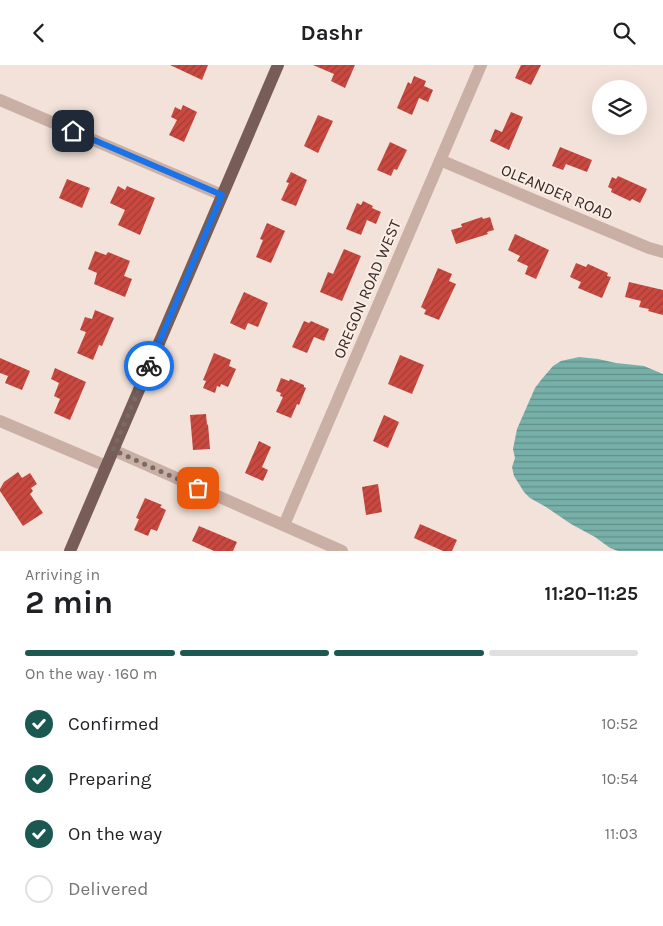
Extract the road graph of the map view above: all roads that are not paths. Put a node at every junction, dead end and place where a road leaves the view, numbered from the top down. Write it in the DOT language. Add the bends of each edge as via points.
graph roads {
  1 [pos="278,65"];
  2 [pos="481,65"];
  3 [pos="0,100"];
  4 [pos="440,160"];
  5 [pos="222,195"];
  6 [pos="663,252"];
  7 [pos="0,421"];
  8 [pos="113,450"];
  9 [pos="106,466"];
  10 [pos="284,525"];
  11 [pos="70,551"];
  12 [pos="342,551"];
  1 -- 5 [label="main road"];
  2 -- 4 [label="street, OREGON ROAD WEST"];
  3 -- 5 [label="street"];
  4 -- 6 [label="street, OLEANDER ROAD"];
  4 -- 10 [label="street, OREGON ROAD WEST"];
  5 -- 8 [label="main road"];
  7 -- 9 [label="street"];
  8 -- 9 [label="main road"];
  8 -- 10 [label="street"];
  9 -- 11 [label="main road"];
  10 -- 12 [label="street"];
}
